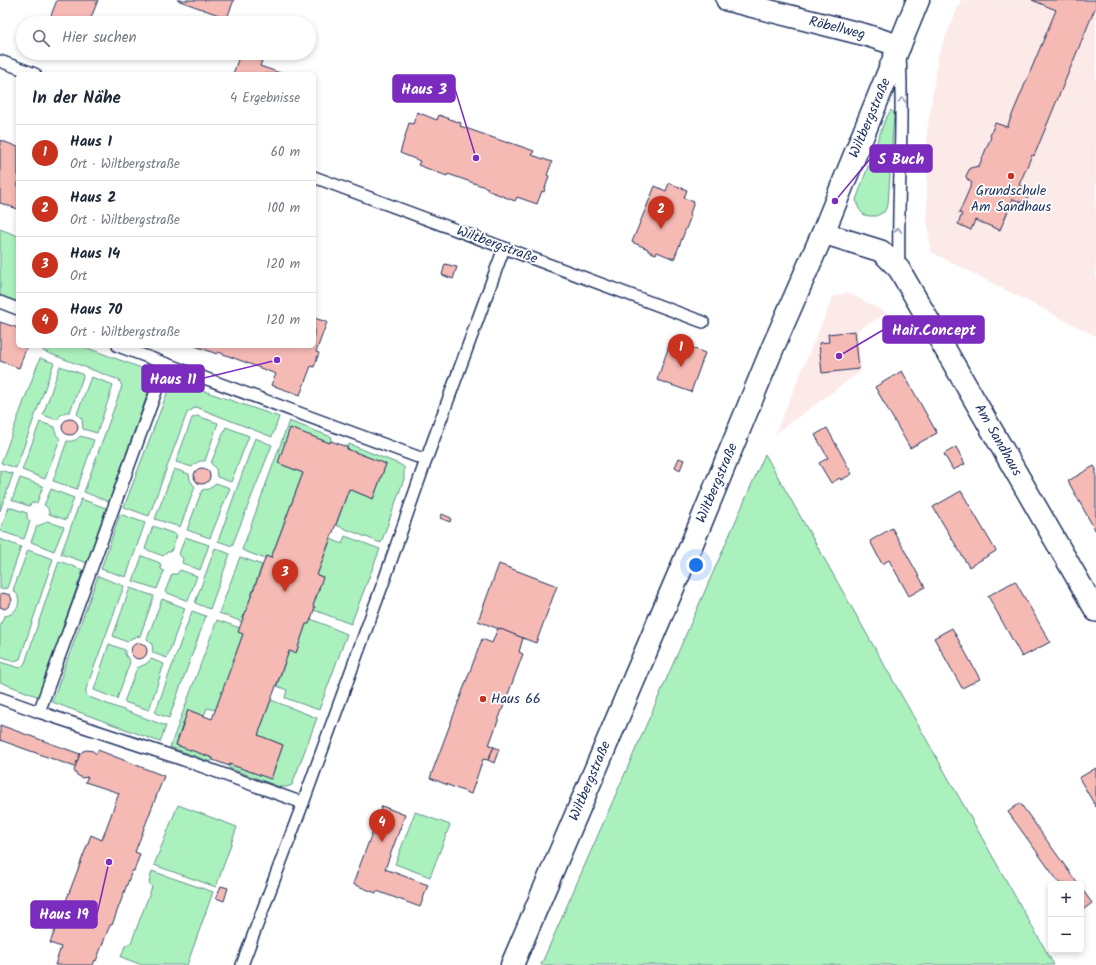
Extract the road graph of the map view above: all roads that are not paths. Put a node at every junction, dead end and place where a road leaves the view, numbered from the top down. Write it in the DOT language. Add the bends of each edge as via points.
graph roads {
  1 [pos="727,0"];
  2 [pos="918,0"];
  3 [pos="900,46"];
  4 [pos="0,61"];
  5 [pos="30,72"];
  6 [pos="316,178"];
  7 [pos="823,233"];
  8 [pos="504,248"];
  9 [pos="899,269"];
  10 [pos="0,302"];
  11 [pos="16,308"];
  12 [pos="703,322"];
  13 [pos="123,348"];
  14 [pos="166,364"];
  15 [pos="426,460"];
  16 [pos="1096,611"];
  17 [pos="0,698"];
  18 [pos="39,712"];
  19 [pos="303,803"];
  20 [pos="242,965"];
  21 [pos="512,965"];
  1 -- 3 [label="street, Röbellweg"];
  2 -- 3 [label="main road, Wiltbergstraße"];
  3 -- 7 [label="main road, Wiltbergstraße"];
  9 -- 3 [label="lane, Am Sandhaus, one-way" via="902,88"];
  4 -- 5 [label="lane"];
  6 -- 8 [label="lane, Wiltbergstraße"];
  7 -- 9 [label="street, Am Sandhaus" via="881,251"];
  7 -- 21 [label="main road, Wiltbergstraße"];
  8 -- 12 [label="lane, Wiltbergstraße"];
  8 -- 15 [label="lane"];
  9 -- 16 [label="street, Am Sandhaus"];
  10 -- 11 [label="lane"];
  13 -- 14 [label="lane"];
  14 -- 15 [label="lane"];
  14 -- 18 [label="lane"];
  15 -- 19 [label="lane"];
  17 -- 18 [label="lane"];
  18 -- 19 [label="lane"];
  19 -- 20 [label="lane"];
}
